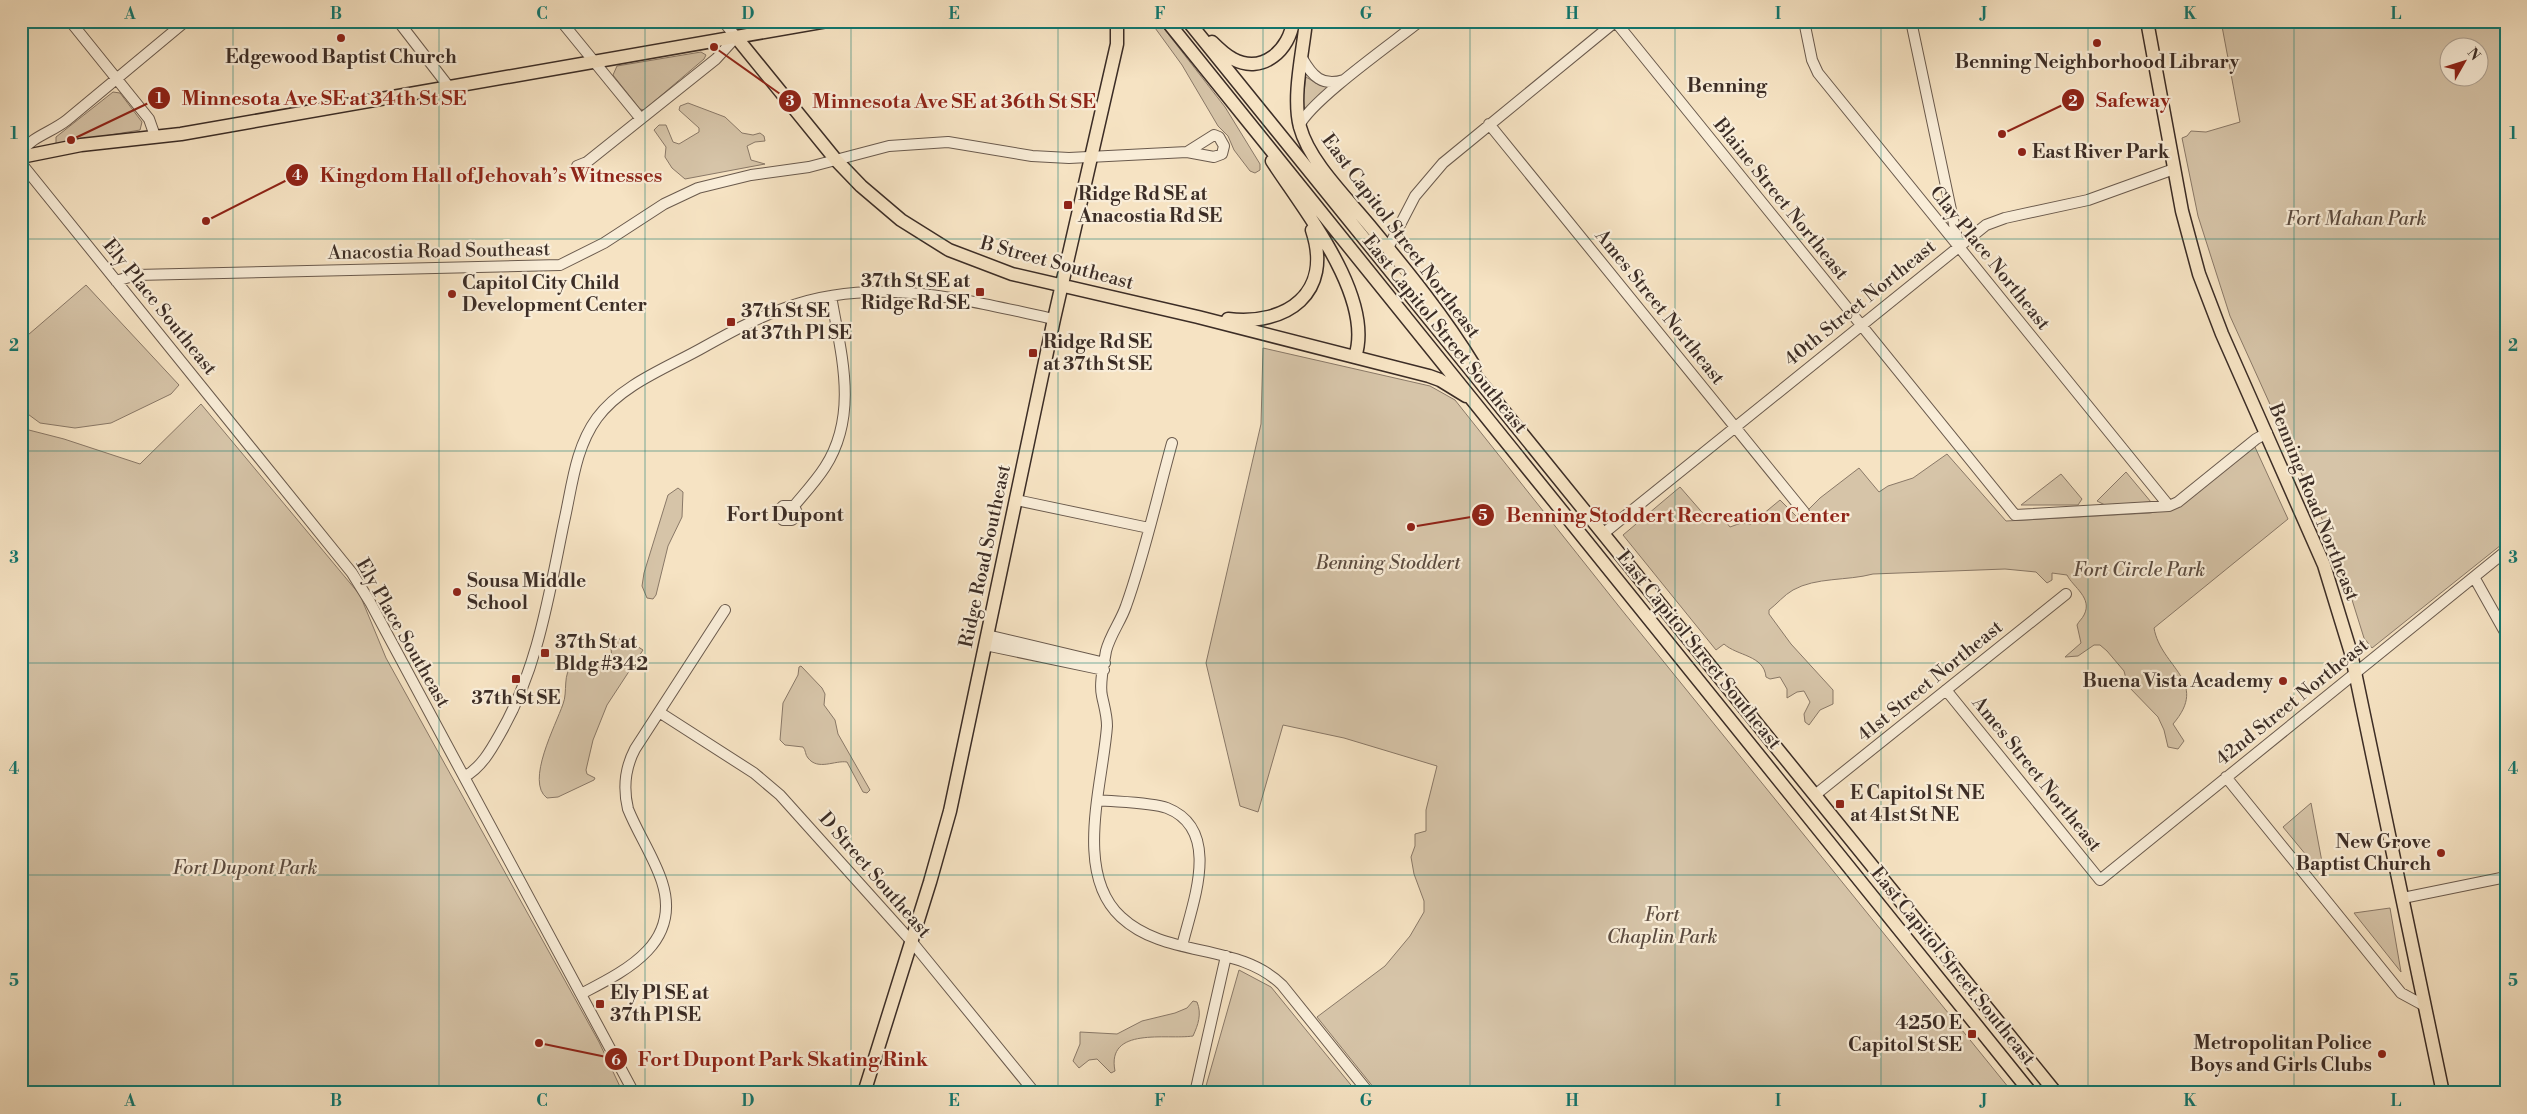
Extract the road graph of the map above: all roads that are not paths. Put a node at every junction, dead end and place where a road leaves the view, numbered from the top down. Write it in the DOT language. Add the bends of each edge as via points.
graph roads {
  1 [pos="70,21"];
  2 [pos="186,21"];
  3 [pos="398,21"];
  4 [pos="561,21"];
  5 [pos="723,21"];
  6 [pos="799,21"];
  7 [pos="827,21"];
  8 [pos="1117,21"];
  9 [pos="1167,21"];
  10 [pos="1189,21"];
  11 [pos="1293,21"];
  12 [pos="1306,21"];
  13 [pos="1420,21"];
  14 [pos="1804,21"];
  15 [pos="1911,21"];
  16 [pos="2147,21"];
  17 [pos="1615,22"];
  18 [pos="734,35"];
  19 [pos="1302,58"];
  20 [pos="592,60"];
  21 [pos="116,79"];
  22 [pos="1347,79"];
  23 [pos="447,84"];
  24 [pos="1229,98"];
  25 [pos="642,119"];
  26 [pos="1489,124"];
  27 [pos="1299,126"];
  28 [pos="54,130"];
  29 [pos="155,136"];
  30 [pos="89,146"];
  31 [pos="50,150"];
  32 [pos="21,152"];
  33 [pos="1187,152"];
  34 [pos="21,158"];
  35 [pos="1090,158"];
  36 [pos="836,160"];
  37 [pos="21,163"];
  38 [pos="577,166"];
  39 [pos="2174,169"];
  40 [pos="1301,208"];
  41 [pos="1958,246"];
  42 [pos="1388,248"];
  43 [pos="116,281"];
  44 [pos="1061,286"];
  45 [pos="830,296"];
  46 [pos="1198,317"];
  47 [pos="1054,319"];
  48 [pos="1860,326"];
  49 [pos="1355,358"];
  50 [pos="1499,406"];
  51 [pos="1486,415"];
  52 [pos="1734,427"];
  53 [pos="2267,433"];
  54 [pos="1172,443"];
  55 [pos="1016,500"];
  56 [pos="794,506"];
  57 [pos="2169,506"];
  58 [pos="1804,512"];
  59 [pos="1149,528"];
  60 [pos="1604,533"];
  61 [pos="2506,551"];
  62 [pos="2474,577"];
  63 [pos="2066,594"];
  64 [pos="725,610"];
  65 [pos="2506,634"];
  66 [pos="986,640"];
  67 [pos="1104,666"];
  68 [pos="2357,672"];
  69 [pos="1946,690"];
  70 [pos="659,712"];
  71 [pos="464,777"];
  72 [pos="2226,777"];
  73 [pos="1815,795"];
  74 [pos="1098,800"];
  75 [pos="2506,877"];
  76 [pos="2100,880"];
  77 [pos="2403,898"];
  78 [pos="912,942"];
  79 [pos="1182,946"];
  80 [pos="1226,956"];
  81 [pos="581,994"];
  82 [pos="2425,1006"];
  83 [pos="1363,1090"];
  84 [pos="634,1093"];
  85 [pos="864,1093"];
  86 [pos="1035,1093"];
  87 [pos="1194,1093"];
  88 [pos="2031,1093"];
  89 [pos="2056,1093"];
  90 [pos="2442,1093"];
  1 -- 21 [label="street"];
  2 -- 21 [label="street"];
  3 -- 23 [label="street"];
  4 -- 20 [label="street"];
  5 -- 18 [label="street, B Street Southeast"];
  6 -- 18 [label="main road"];
  7 -- 18 [label="main road"];
  8 -- 35 [label="main road, Ridge Road Southeast" via="1117,44"];
  9 -- 24 [label="main road, East Capitol Street Southeast"];
  10 -- 11 [label="main road" via="1233,60 1251,63 1266,61 1282,50 1290,39"];
  10 -- 50 [label="main road, East Capitol Street Northeast"];
  12 -- 19 [label="main road, East Capitol Street Northeast"];
  13 -- 22 [label="street"];
  14 -- 41 [label="street, Clay Place Northeast" via="1818,73"];
  15 -- 41 [label="street"];
  16 -- 39 [label="main road, Benning Road Northeast"];
  17 -- 26 [label="street"];
  17 -- 48 [label="street, Blaine Street Northeast"];
  18 -- 20 [label="main road"];
  18 -- 25 [label="street" via="716,59"];
  18 -- 36 [label="main road, B Street Southeast"];
  19 -- 22 [label="street" via="1310,72 1325,83"];
  19 -- 27 [label="main road, East Capitol Street Northeast" via="1297,110"];
  20 -- 23 [label="main road"];
  20 -- 25 [label="street"];
  21 -- 28 [label="street"];
  21 -- 29 [label="street" via="150,122"];
  22 -- 27 [label="street"];
  23 -- 29 [label="main road"];
  24 -- 40 [label="main road"];
  24 -- 51 [label="main road, East Capitol Street Southeast"];
  25 -- 38 [label="street" via="587,162"];
  26 -- 42 [label="street" via="1424,183"];
  26 -- 52 [label="street, Ames Street Northeast"];
  27 -- 42 [label="main road, East Capitol Street Northeast" via="1311,153"];
  28 -- 31 [label="street"];
  28 -- 32 [label="street" via="38,136"];
  29 -- 30 [label="main road"];
  30 -- 31 [label="main road"];
  30 -- 34 [label="main road" via="68,156"];
  31 -- 34 [label="main road"];
  33 -- 35 [label="street, Anacostia Road Southeast"];
  35 -- 36 [label="street, Anacostia Road Southeast" via="1032,156 938,142 890,146"];
  35 -- 44 [label="main road, Ridge Road Southeast"];
  36 -- 43 [label="street, Anacostia Road Southeast" via="698,188 664,204 604,243 560,266 136,275"];
  36 -- 44 [label="main road, B Street Southeast" via="880,204 934,242 980,264"];
  37 -- 43 [label="street, Ely Place Southeast"];
  39 -- 41 [label="street, 40th Street Northeast" via="2084,202 1998,220"];
  39 -- 53 [label="main road, Benning Road Northeast" via="2186,229 2203,286"];
  40 -- 46 [label="main road" via="1313,233 1317,258 1312,282 1300,301 1283,313 1264,320"];
  40 -- 49 [label="main road" via="1333,256 1349,290 1358,330"];
  41 -- 48 [label="street, 40th Street Northeast"];
  41 -- 57 [label="street, Clay Place Northeast"];
  42 -- 50 [label="main road, East Capitol Street Northeast" via="1453,330"];
  43 -- 71 [label="street, Ely Place Southeast" via="352,573"];
  44 -- 46 [label="main road, B Street Southeast"];
  44 -- 47 [label="main road, Ridge Road Southeast"];
  45 -- 47 [label="street" via="921,292"];
  45 -- 56 [label="street" via="846,385 844,418 826,466"];
  45 -- 71 [label="street" via="788,306 748,323 632,388 601,413 579,452 545,612 526,679 495,743 478,767"];
  46 -- 49 [label="main road, B Street Southeast"];
  47 -- 55 [label="main road, Ridge Road Southeast"];
  48 -- 52 [label="street, 40th Street Northeast"];
  48 -- 57 [label="street, Blaine Street Northeast" via="2015,515"];
  49 -- 51 [label="main road, B Street Southeast" via="1440,380 1464,395"];
  50 -- 60 [label="main road, East Capitol Street Northeast"];
  51 -- 88 [label="main road, East Capitol Street Southeast"];
  52 -- 58 [label="street, Ames Street Northeast"];
  52 -- 60 [label="street, 40th Street Northeast"];
  53 -- 57 [label="street"];
  53 -- 68 [label="main road, Benning Road Northeast" via="2324,565"];
  54 -- 59 [label="street"];
  55 -- 59 [label="street"];
  55 -- 66 [label="main road, Ridge Road Southeast"];
  59 -- 67 [label="street" via="1126,607 1107,649"];
  60 -- 73 [label="main road, East Capitol Street Northeast"];
  61 -- 62 [label="street, 42nd Street Northeast"];
  62 -- 65 [label="street"];
  62 -- 68 [label="street, 42nd Street Northeast"];
  63 -- 69 [label="street, 41st Street Northeast"];
  64 -- 70 [label="street"];
  66 -- 67 [label="street"];
  66 -- 78 [label="main road, Ridge Road Southeast" via="950,811"];
  67 -- 74 [label="street" via="1101,694 1107,721"];
  68 -- 72 [label="street, 42nd Street Northeast"];
  68 -- 77 [label="main road, Benning Road Northeast"];
  69 -- 73 [label="street, 41st Street Northeast"];
  69 -- 76 [label="street, Ames Street Northeast"];
  70 -- 78 [label="street, D Street Southeast" via="770,786"];
  70 -- 81 [label="street" via="632,755 625,788 630,815 662,880 666,903 662,925 653,946 640,960"];
  71 -- 81 [label="street, Ely Place Southeast"];
  72 -- 76 [label="street, 42nd Street Northeast"];
  72 -- 82 [label="street" via="2401,993"];
  73 -- 89 [label="main road, East Capitol Street Northeast"];
  74 -- 79 [label="street" via="1094,859 1106,899 1140,932"];
  74 -- 79 [label="street" via="1166,808 1192,828 1199,842 1201,858"];
  75 -- 77 [label="street"];
  77 -- 82 [label="main road, Benning Road Northeast"];
  78 -- 85 [label="main road, Ridge Road Southeast"];
  78 -- 86 [label="street, D Street Southeast"];
  79 -- 80 [label="street"];
  80 -- 83 [label="street" via="1262,969 1275,978"];
  80 -- 87 [label="street"];
  81 -- 84 [label="street, Ely Place Southeast"];
  82 -- 90 [label="main road, Benning Road Northeast"];
}
